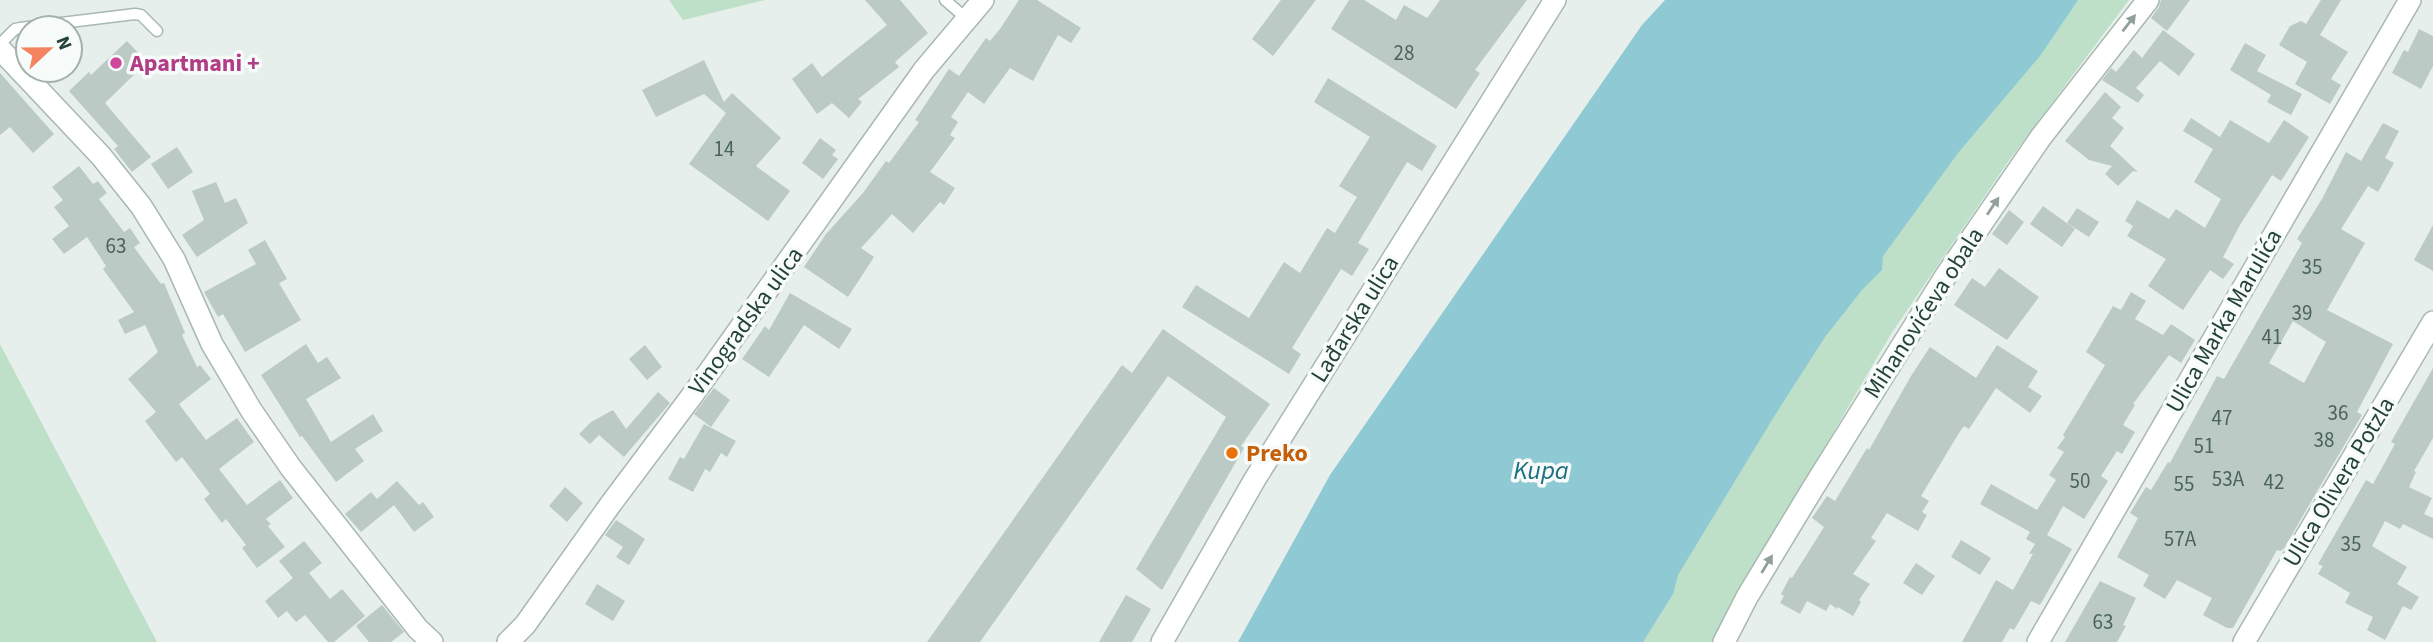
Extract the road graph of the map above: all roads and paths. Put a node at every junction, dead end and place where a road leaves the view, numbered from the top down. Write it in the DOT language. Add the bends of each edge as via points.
graph roads {
  1 [pos="945,0"];
  2 [pos="983,0"];
  3 [pos="2148,0"];
  4 [pos="2410,0"];
  5 [pos="1546,3"];
  6 [pos="967,19"];
  7 [pos="157,31"];
  8 [pos="0,46"];
  9 [pos="2433,322"];
  10 [pos="432,642"];
  11 [pos="508,642"];
  12 [pos="1162,642"];
  13 [pos="1724,642"];
  14 [pos="2038,642"];
  15 [pos="2244,642"];
  1 -- 6 [label="lane"];
  2 -- 6 [label="street, Vinogradska ulica"];
  13 -- 3 [label="street, Mihanovićeva obala, one-way" via="1813,488 1945,277 2041,137"];
  4 -- 14 [label="street, Ulica Marka Marulića"];
  5 -- 12 [label="street, Lađarska ulica" via="1255,480"];
  6 -- 11 [label="street, Vinogradska ulica" via="924,70 694,393"];
  7 -- 8 [label="lane" via="135,13 15,29"];
  8 -- 10 [label="street" via="137,200 174,259 212,344 251,410 291,468"];
  9 -- 15 [label="street, Ulica Olivera Potzla"];
}
